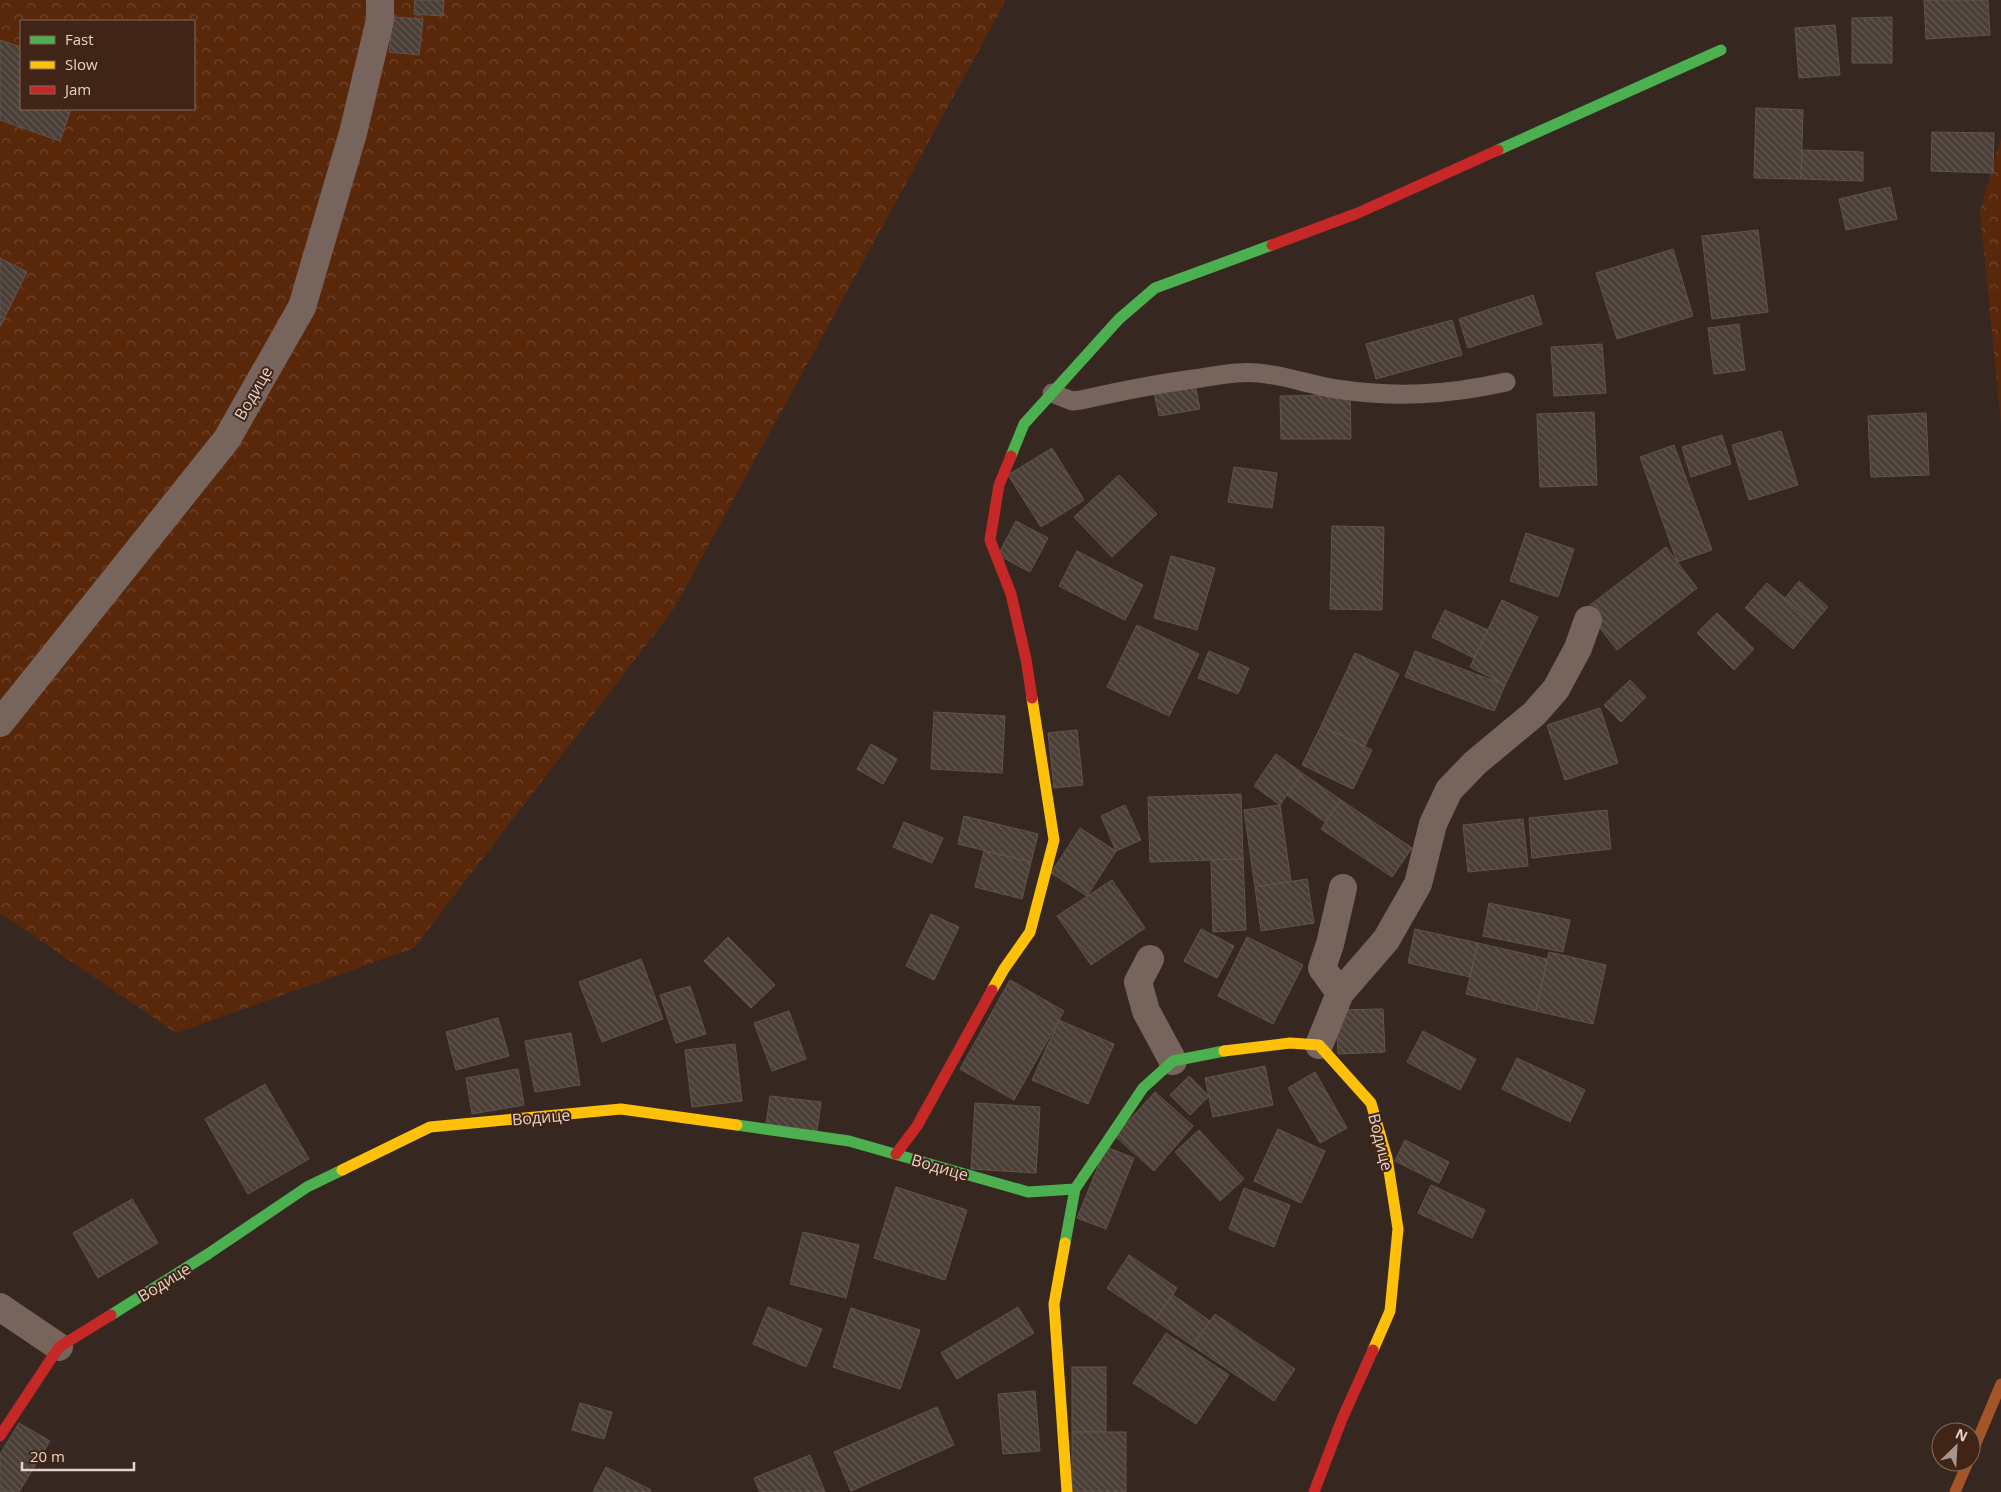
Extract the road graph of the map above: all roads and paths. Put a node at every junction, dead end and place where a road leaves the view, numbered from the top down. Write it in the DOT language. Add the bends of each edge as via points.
graph roads {
  1 [pos="380,0"];
  2 [pos="1721,50"];
  3 [pos="1506,382"];
  4 [pos="1052,393"];
  5 [pos="1588,620"];
  6 [pos="0,723"];
  7 [pos="1343,888"];
  8 [pos="1150,959"];
  9 [pos="1340,993"];
  10 [pos="1319,1045"];
  11 [pos="1173,1061"];
  12 [pos="896,1154"];
  13 [pos="1075,1189"];
  14 [pos="0,1307"];
  15 [pos="59,1347"];
  16 [pos="0,1436"];
  17 [pos="1067,1492"];
  18 [pos="1314,1492"];
  1 -- 6 [label="street, Водице" via="380,20 353,133 302,307 227,439"];
  2 -- 4 [label="street" via="1358,213 1155,288 1119,319"];
  3 -- 4 [label="lane" via="1438,394 1368,394 1277,376 1240,373 1151,384 1082,400"];
  4 -- 12 [label="street" via="1024,424 999,485 990,540 1011,594 1026,659 1054,840 1030,932 1004,969 917,1126"];
  5 -- 9 [label="street" via="1578,648 1556,689 1534,714 1475,763 1449,790 1433,824 1418,884 1402,915 1386,940"];
  7 -- 9 [label="street" via="1322,968"];
  8 -- 11 [label="street" via="1138,982 1146,1011"];
  9 -- 10 [label="street"];
  10 -- 11 [label="street" via="1290,1042 1212,1052"];
  10 -- 18 [label="street, Водице" via="1371,1103 1387,1158 1398,1229 1390,1311"];
  11 -- 13 [label="street" via="1143,1088"];
  12 -- 13 [label="street, Водице" via="1028,1192"];
  12 -- 15 [label="street, Водице" via="850,1141 621,1109 430,1127 308,1187"];
  13 -- 17 [label="street" via="1054,1304"];
  14 -- 15 [label="street"];
  15 -- 16 [label="street, Водице"];
}
